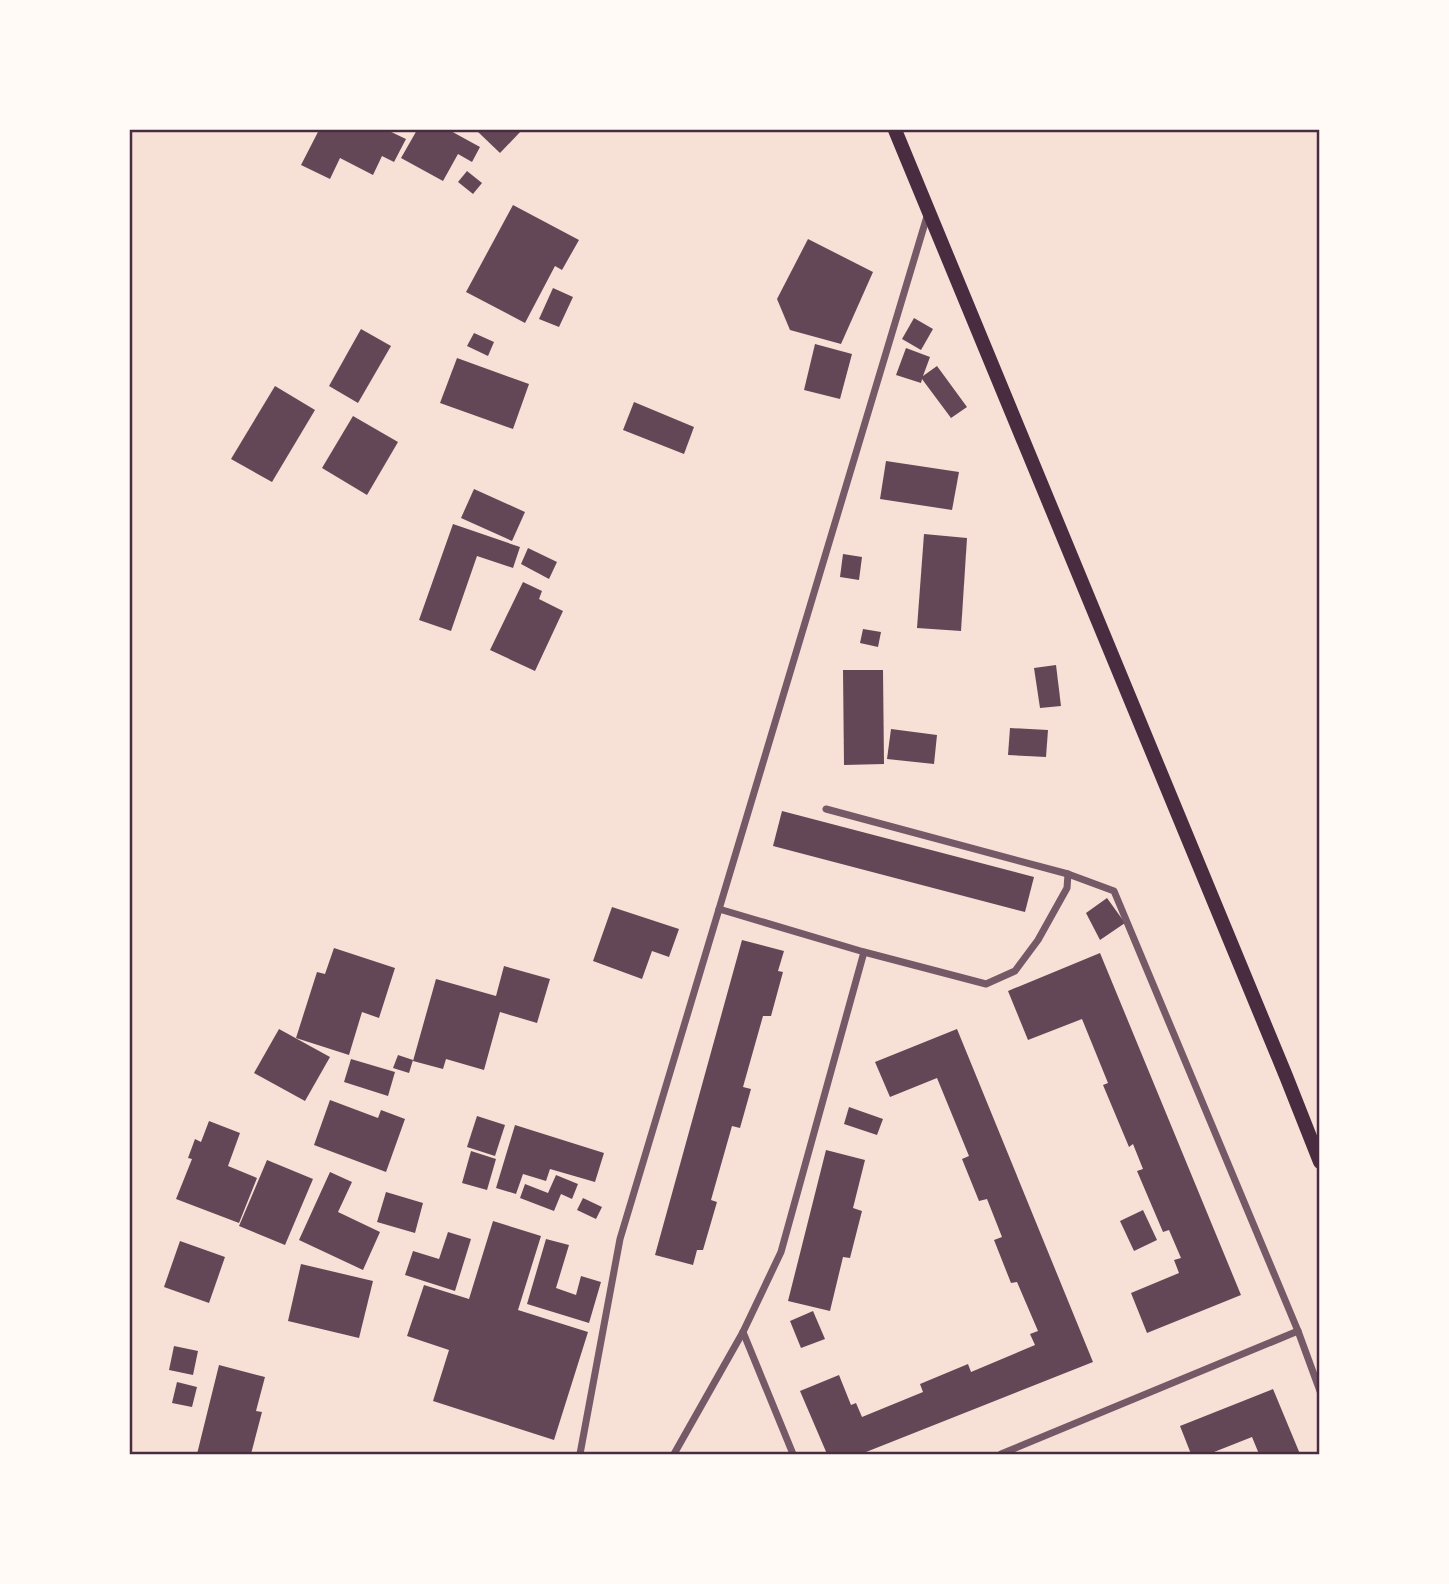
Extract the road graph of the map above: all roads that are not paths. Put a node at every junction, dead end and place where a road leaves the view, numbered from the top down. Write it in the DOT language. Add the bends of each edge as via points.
graph roads {
  1 [pos="895,130"];
  2 [pos="929,210"];
  3 [pos="826,809"];
  4 [pos="1068,874"];
  5 [pos="719,909"];
  6 [pos="864,951"];
  7 [pos="1320,1162"];
  8 [pos="1298,1331"];
  9 [pos="743,1332"];
  10 [pos="1320,1391"];
  11 [pos="580,1454"];
  12 [pos="674,1454"];
  13 [pos="793,1454"];
  14 [pos="1001,1454"];
  1 -- 2 [label="main road"];
  2 -- 5 [label="street"];
  2 -- 7 [label="main road"];
  3 -- 4 [label="street"];
  4 -- 6 [label="street" via="1068,888 1015,971 986,984"];
  4 -- 8 [label="street" via="1114,891"];
  5 -- 6 [label="street"];
  5 -- 11 [label="street" via="620,1239"];
  6 -- 9 [label="street" via="781,1252"];
  8 -- 10 [label="street"];
  8 -- 14 [label="street"];
  9 -- 12 [label="street"];
  9 -- 13 [label="street"];
}
